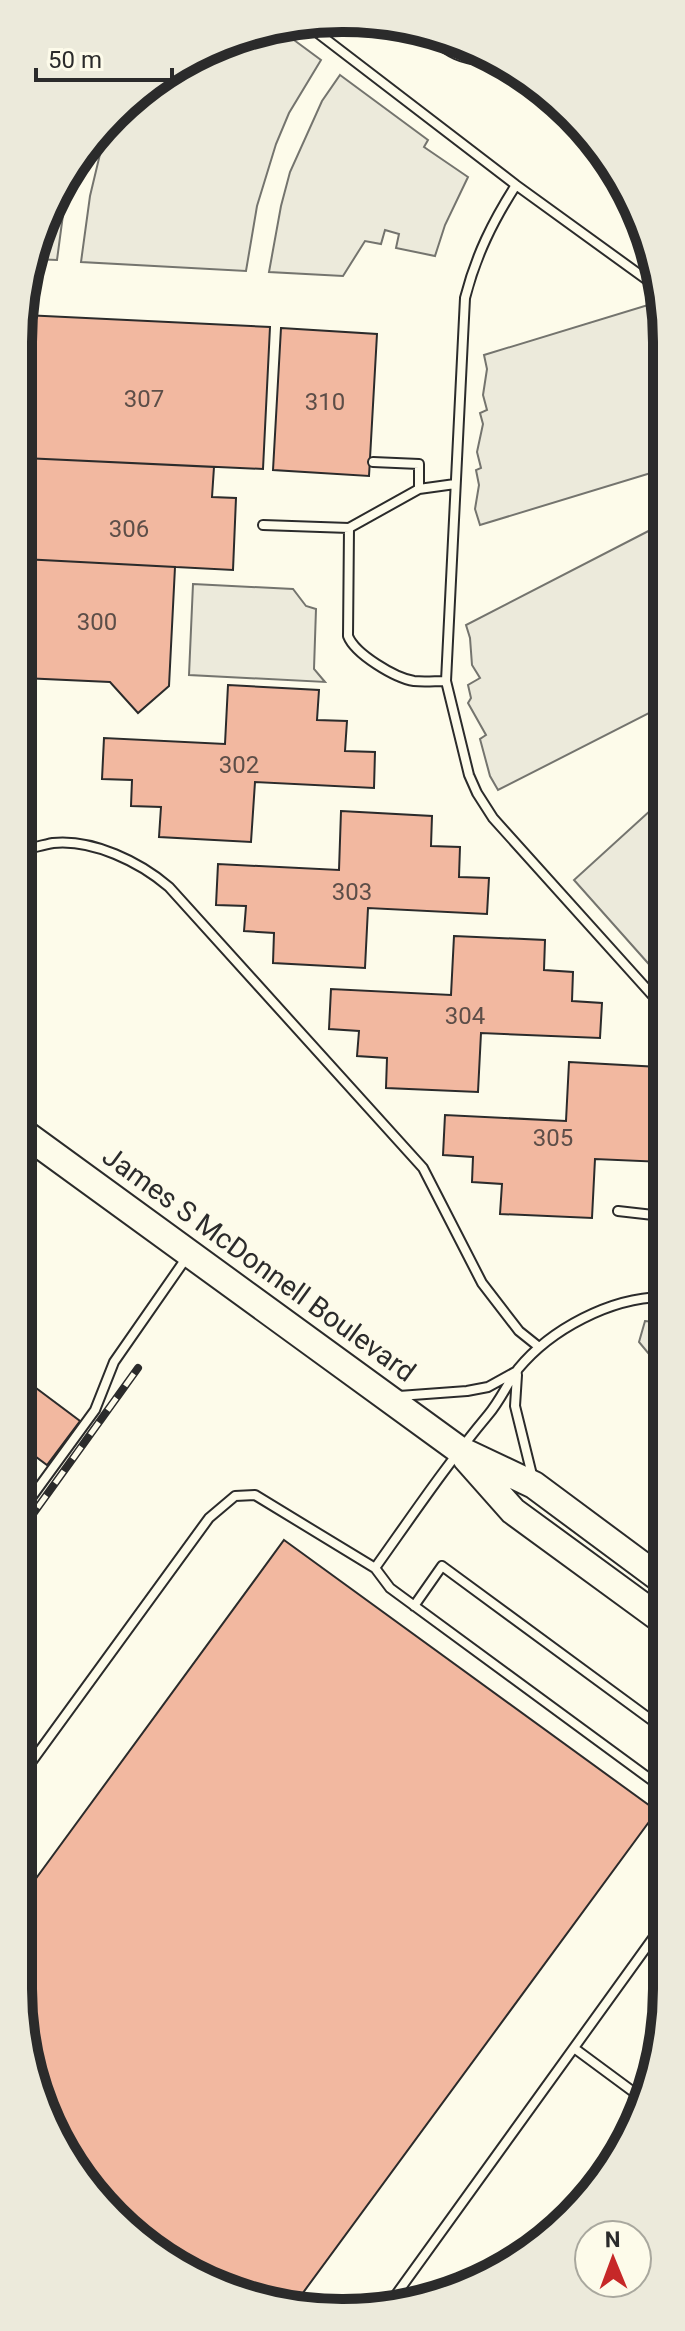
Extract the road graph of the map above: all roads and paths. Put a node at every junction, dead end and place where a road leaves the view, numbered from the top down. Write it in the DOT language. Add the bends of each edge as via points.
graph roads {
  1 [pos="318,33"];
  2 [pos="516,185"];
  3 [pos="646,279"];
  4 [pos="373,462"];
  5 [pos="455,484"];
  6 [pos="419,489"];
  7 [pos="263,525"];
  8 [pos="349,528"];
  9 [pos="446,681"];
  10 [pos="32,848"];
  11 [pos="653,996"];
  12 [pos="32,1139"];
  13 [pos="618,1211"];
  14 [pos="653,1215"];
  15 [pos="190,1253"];
  16 [pos="653,1298"];
  17 [pos="539,1347"];
  18 [pos="518,1370"];
  19 [pos="388,1397"];
  20 [pos="458,1449"];
  21 [pos="534,1485"];
  22 [pos="32,1497"];
  23 [pos="375,1568"];
  24 [pos="653,1573"];
  25 [pos="414,1606"];
  26 [pos="653,1613"];
  27 [pos="653,1721"];
  28 [pos="32,1761"];
  29 [pos="653,1781"];
  30 [pos="653,1938"];
  31 [pos="574,2048"];
  32 [pos="635,2093"];
  33 [pos="397,2294"];
  1 -- 2 [label="lane"];
  2 -- 3 [label="lane"];
  2 -- 5 [label="lane" via="491,224 465,298"];
  4 -- 6 [label="lane" via="419,464"];
  5 -- 6 [label="lane"];
  5 -- 9 [label="lane"];
  6 -- 8 [label="lane"];
  7 -- 8 [label="lane"];
  8 -- 9 [label="lane" via="352,646 412,681"];
  9 -- 11 [label="lane" via="469,775 493,818"];
  10 -- 17 [label="lane" via="78,844 151,872 169,887 423,1168 482,1283 519,1331"];
  12 -- 15 [label="main road, James S McDonnell Boulevard"];
  13 -- 14 [label="lane"];
  15 -- 19 [label="main road, James S McDonnell Boulevard"];
  15 -- 22 [label="lane" via="114,1362 95,1410"];
  16 -- 17 [label="lane" via="607,1308"];
  17 -- 18 [label="lane"];
  18 -- 19 [label="lane" via="488,1387"];
  18 -- 20 [label="lane"];
  18 -- 21 [label="lane" via="515,1406"];
  19 -- 20 [label="main road, James S McDonnell Boulevard"];
  20 -- 21 [label="main road, James S McDonnell Boulevard"];
  20 -- 23 [label="lane"];
  20 -- 26 [label="main road, James S McDonnell Boulevard" via="513,1511"];
  21 -- 24 [label="main road, James S McDonnell Boulevard"];
  23 -- 25 [label="lane"];
  23 -- 28 [label="lane" via="255,1495 235,1496 209,1518"];
  25 -- 27 [label="lane" via="442,1566"];
  25 -- 29 [label="lane"];
  30 -- 31 [label="lane"];
  31 -- 32 [label="lane"];
  31 -- 33 [label="lane"];
}
